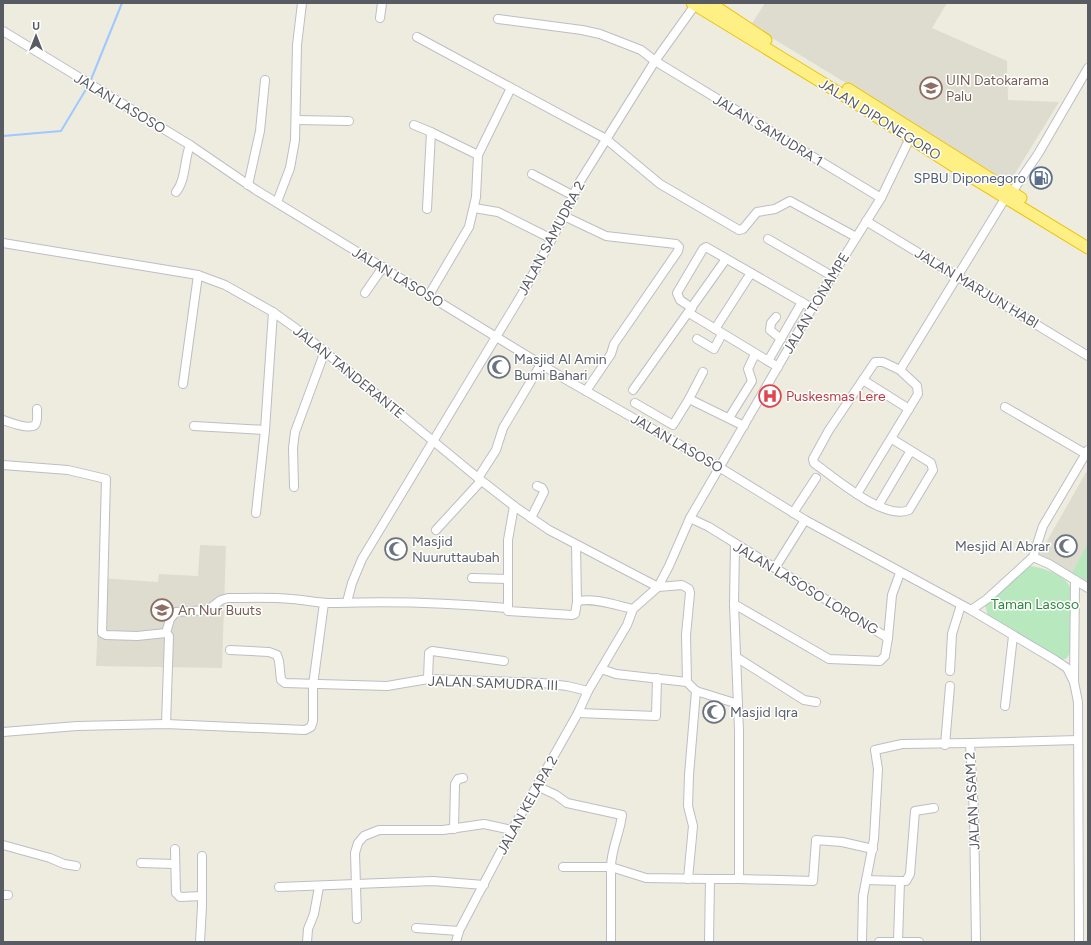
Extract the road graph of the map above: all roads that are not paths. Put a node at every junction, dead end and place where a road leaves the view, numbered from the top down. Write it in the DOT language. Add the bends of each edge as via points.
graph roads {
  1 [pos="302,3"];
  2 [pos="382,3"];
  3 [pos="710,3"];
  4 [pos="693,4"];
  5 [pos="380,18"];
  6 [pos="498,19"];
  7 [pos="3,31"];
  8 [pos="417,37"];
  9 [pos="655,61"];
  10 [pos="1088,68"];
  11 [pos="265,80"];
  12 [pos="512,88"];
  13 [pos="297,120"];
  14 [pos="349,121"];
  15 [pos="414,125"];
  16 [pos="431,132"];
  17 [pos="910,138"];
  18 [pos="606,139"];
  19 [pos="190,145"];
  20 [pos="942,153"];
  21 [pos="478,155"];
  22 [pos="532,174"];
  23 [pos="248,185"];
  24 [pos="176,192"];
  25 [pos="1009,195"];
  26 [pos="574,196"];
  27 [pos="881,198"];
  28 [pos="277,202"];
  29 [pos="474,208"];
  30 [pos="427,209"];
  31 [pos="564,216"];
  32 [pos="866,221"];
  33 [pos="856,238"];
  34 [pos="552,239"];
  35 [pos="768,239"];
  36 [pos="1088,239"];
  37 [pos="3,243"];
  38 [pos="1088,248"];
  39 [pos="726,259"];
  40 [pos="383,267"];
  41 [pos="751,273"];
  42 [pos="198,275"];
  43 [pos="832,276"];
  44 [pos="957,276"];
  45 [pos="365,293"];
  46 [pos="429,295"];
  47 [pos="802,302"];
  48 [pos="812,308"];
  49 [pos="690,311"];
  50 [pos="272,312"];
  51 [pos="776,316"];
  52 [pos="718,332"];
  53 [pos="497,337"];
  54 [pos="697,339"];
  55 [pos="781,339"];
  56 [pos="325,351"];
  57 [pos="755,354"];
  58 [pos="1088,356"];
  59 [pos="768,361"];
  60 [pos="541,364"];
  61 [pos="778,367"];
  62 [pos="900,370"];
  63 [pos="703,372"];
  64 [pos="863,380"];
  65 [pos="183,384"];
  66 [pos="633,390"];
  67 [pos="586,391"];
  68 [pos="689,399"];
  69 [pos="636,403"];
  70 [pos="1004,407"];
  71 [pos="37,409"];
  72 [pos="909,409"];
  73 [pos="729,418"];
  74 [pos="3,420"];
  75 [pos="194,426"];
  76 [pos="744,426"];
  77 [pos="265,430"];
  78 [pos="892,439"];
  79 [pos="433,441"];
  80 [pos="910,452"];
  81 [pos="1087,452"];
  82 [pos="3,465"];
  83 [pos="719,467"];
  84 [pos="816,478"];
  85 [pos="480,479"];
  86 [pos="536,486"];
  87 [pos="294,487"];
  88 [pos="857,494"];
  89 [pos="514,506"];
  90 [pos="878,506"];
  91 [pos="256,513"];
  92 [pos="793,513"];
  93 [pos="532,518"];
  94 [pos="690,518"];
  95 [pos="805,520"];
  96 [pos="436,530"];
  97 [pos="576,545"];
  98 [pos="735,545"];
  99 [pos="1033,557"];
  100 [pos="775,568"];
  101 [pos="900,573"];
  102 [pos="472,578"];
  103 [pos="508,579"];
  104 [pos="1075,580"];
  105 [pos="658,587"];
  106 [pos="1088,588"];
  107 [pos="324,602"];
  108 [pos="347,602"];
  109 [pos="577,602"];
  110 [pos="734,604"];
  111 [pos="961,605"];
  112 [pos="507,608"];
  113 [pos="633,609"];
  114 [pos="971,610"];
  115 [pos="166,634"];
  116 [pos="1013,636"];
  117 [pos="888,638"];
  118 [pos="230,650"];
  119 [pos="736,657"];
  120 [pos="504,661"];
  121 [pos="601,669"];
  122 [pos="950,671"];
  123 [pos="657,678"];
  124 [pos="428,679"];
  125 [pos="687,682"];
  126 [pos="1074,682"];
  127 [pos="313,685"];
  128 [pos="950,686"];
  129 [pos="588,691"];
  130 [pos="696,691"];
  131 [pos="816,702"];
  132 [pos="738,704"];
  133 [pos="1006,706"];
  134 [pos="578,713"];
  135 [pos="166,724"];
  136 [pos="3,732"];
  137 [pos="1078,740"];
  138 [pos="970,743"];
  139 [pos="945,745"];
  140 [pos="463,778"];
  141 [pos="537,786"];
  142 [pos="934,808"];
  143 [pos="454,829"];
  144 [pos="512,830"];
  145 [pos="1079,837"];
  146 [pos="1088,837"];
  147 [pos="3,845"];
  148 [pos="873,848"];
  149 [pos="176,849"];
  150 [pos="202,856"];
  151 [pos="141,863"];
  152 [pos="175,864"];
  153 [pos="76,866"];
  154 [pos="563,867"];
  155 [pos="611,867"];
  156 [pos="688,878"];
  157 [pos="710,879"];
  158 [pos="740,879"];
  159 [pos="866,880"];
  160 [pos="900,881"];
  161 [pos="355,885"];
  162 [pos="484,885"];
  163 [pos="279,887"];
  164 [pos="319,887"];
  165 [pos="202,896"];
  166 [pos="357,919"];
  167 [pos="416,928"];
  168 [pos="459,931"];
  169 [pos="898,941"];
  170 [pos="200,942"];
  171 [pos="308,942"];
  172 [pos="456,942"];
  173 [pos="611,942"];
  174 [pos="709,942"];
  175 [pos="862,942"];
  176 [pos="879,942"];
  177 [pos="919,942"];
  178 [pos="976,942"];
  179 [pos="1079,942"];
  1 -- 13 [label="street" via="298,45"];
  2 -- 5 [label="street"];
  3 -- 20 [label="highway, JALAN DIPONEGORO"];
  4 -- 9 [label="street, JALAN SAMUDRA 2"];
  4 -- 17 [label="highway, JALAN DIPONEGORO"];
  6 -- 9 [label="street, JALAN SAMUDRA 1" via="600,34 641,50"];
  7 -- 19 [label="street, JALAN LASOSO"];
  8 -- 12 [label="street"];
  9 -- 18 [label="street, JALAN SAMUDRA 2"];
  9 -- 27 [label="street, JALAN SAMUDRA 1"];
  10 -- 25 [label="street" via="1038,154"];
  11 -- 23 [label="street" via="260,131"];
  12 -- 18 [label="street"];
  12 -- 21 [label="street"];
  13 -- 14 [label="street"];
  13 -- 28 [label="street" via="290,168"];
  15 -- 16 [label="street"];
  16 -- 21 [label="street"];
  16 -- 30 [label="street"];
  17 -- 20 [label="highway, JALAN DIPONEGORO"];
  17 -- 27 [label="street, JALAN TONAMPE"];
  18 -- 26 [label="street, JALAN SAMUDRA 2" via="579,183"];
  18 -- 33 [label="street" via="660,184 739,230 743,229 757,212 775,209 790,201"];
  19 -- 23 [label="street, JALAN LASOSO"];
  19 -- 24 [label="street" via="182,180"];
  20 -- 25 [label="highway, JALAN DIPONEGORO"];
  21 -- 29 [label="street"];
  22 -- 26 [label="street"];
  23 -- 28 [label="street, JALAN LASOSO"];
  25 -- 36 [label="highway, JALAN DIPONEGORO"];
  25 -- 38 [label="highway, JALAN DIPONEGORO"];
  25 -- 44 [label="street"];
  26 -- 31 [label="street, JALAN SAMUDRA 2"];
  27 -- 32 [label="street, JALAN TONAMPE"];
  28 -- 40 [label="street, JALAN LASOSO"];
  29 -- 34 [label="street" via="498,212"];
  29 -- 46 [label="street" via="469,227"];
  31 -- 34 [label="street, JALAN SAMUDRA 2"];
  31 -- 67 [label="street" via="606,236 678,246 678,251 626,325 611,354"];
  32 -- 33 [label="street, JALAN TONAMPE"];
  32 -- 44 [label="street, JALAN MARJUN HABI"];
  33 -- 43 [label="street, JALAN TONAMPE"];
  34 -- 53 [label="street, JALAN SAMUDRA 2"];
  35 -- 43 [label="street"];
  37 -- 42 [label="street, JALAN TANDERANTE"];
  39 -- 41 [label="street"];
  39 -- 49 [label="street"];
  39 -- 49 [label="street" via="707,247 703,249 677,293"];
  40 -- 45 [label="street"];
  40 -- 46 [label="street, JALAN LASOSO"];
  41 -- 47 [label="street"];
  41 -- 52 [label="street"];
  42 -- 50 [label="street, JALAN TANDERANTE" via="225,285"];
  42 -- 65 [label="street"];
  43 -- 48 [label="street, JALAN TONAMPE"];
  44 -- 58 [label="street, JALAN MARJUN HABI"];
  44 -- 62 [label="street"];
  46 -- 53 [label="street, JALAN LASOSO"];
  47 -- 48 [label="street"];
  47 -- 55 [label="street"];
  48 -- 61 [label="street, JALAN TONAMPE"];
  49 -- 52 [label="street"];
  49 -- 66 [label="street"];
  50 -- 56 [label="street, JALAN TANDERANTE"];
  50 -- 77 [label="street"];
  51 -- 55 [label="street" via="770,330"];
  52 -- 54 [label="street" via="714,349"];
  52 -- 57 [label="street"];
  53 -- 60 [label="street, JALAN LASOSO"];
  53 -- 79 [label="street"];
  55 -- 59 [label="street"];
  56 -- 79 [label="street, JALAN TANDERANTE"];
  56 -- 87 [label="street" via="295,432"];
  57 -- 59 [label="street"];
  57 -- 73 [label="street" via="748,369 752,381"];
  59 -- 61 [label="street"];
  60 -- 67 [label="street, JALAN LASOSO"];
  60 -- 85 [label="street" via="503,428"];
  61 -- 76 [label="street, JALAN TONAMPE"];
  62 -- 64 [label="street" via="883,362 875,362"];
  62 -- 72 [label="street" via="918,389 918,394"];
  63 -- 68 [label="street"];
  64 -- 72 [label="street"];
  64 -- 88 [label="street" via="813,459 814,463"];
  67 -- 83 [label="street, JALAN LASOSO"];
  68 -- 69 [label="street" via="673,425"];
  68 -- 73 [label="street"];
  70 -- 81 [label="street"];
  71 -- 74 [label="street" via="36,423 32,426"];
  72 -- 78 [label="street"];
  73 -- 76 [label="street"];
  75 -- 77 [label="street"];
  76 -- 83 [label="street, JALAN TONAMPE"];
  77 -- 91 [label="street"];
  78 -- 80 [label="street"];
  78 -- 88 [label="street"];
  79 -- 85 [label="street, JALAN TANDERANTE"];
  79 -- 108 [label="street" via="362,559"];
  80 -- 90 [label="street"];
  80 -- 90 [label="street" via="931,463 933,470 909,510 898,513"];
  81 -- 99 [label="street" via="1043,526"];
  82 -- 115 [label="street" via="62,470 105,478 102,634"];
  83 -- 92 [label="street, JALAN LASOSO"];
  83 -- 94 [label="street, JALAN TONAMPE"];
  84 -- 92 [label="street"];
  85 -- 89 [label="street, JALAN TANDERANTE"];
  85 -- 96 [label="street"];
  86 -- 93 [label="street" via="544,492"];
  88 -- 90 [label="street"];
  89 -- 93 [label="street, JALAN TANDERANTE"];
  89 -- 103 [label="street" via="508,540"];
  92 -- 95 [label="street, JALAN LASOSO"];
  93 -- 97 [label="street, JALAN TANDERANTE"];
  94 -- 98 [label="street, JALAN LASOSO LORONG" via="709,527"];
  94 -- 105 [label="street, JALAN KELAPA 2"];
  95 -- 100 [label="street"];
  95 -- 101 [label="street, JALAN LASOSO"];
  97 -- 105 [label="street, JALAN TANDERANTE"];
  97 -- 109 [label="street"];
  98 -- 100 [label="street, JALAN LASOSO LORONG"];
  98 -- 110 [label="street"];
  99 -- 104 [label="street"];
  99 -- 114 [label="street" via="987,599"];
  100 -- 117 [label="street, JALAN LASOSO LORONG"];
  101 -- 111 [label="street, JALAN LASOSO"];
  101 -- 117 [label="street, JALAN LASOSO LORONG" via="892,595"];
  102 -- 103 [label="street"];
  103 -- 112 [label="street"];
  104 -- 106 [label="street"];
  104 -- 126 [label="street"];
  105 -- 113 [label="street, JALAN KELAPA 2"];
  105 -- 125 [label="street" via="682,585 690,592 686,635"];
  107 -- 108 [label="street"];
  107 -- 115 [label="street" via="223,598 208,610 176,612 170,619"];
  107 -- 127 [label="street"];
  108 -- 112 [label="street" via="445,602"];
  109 -- 112 [label="street" via="575,614 572,615 511,612"];
  109 -- 113 [label="street" via="590,601"];
  110 -- 117 [label="street" via="829,659 880,661 885,656"];
  110 -- 119 [label="street"];
  111 -- 114 [label="street, JALAN LASOSO"];
  111 -- 122 [label="street" via="952,634"];
  113 -- 121 [label="street, JALAN KELAPA 2" via="627,625"];
  114 -- 116 [label="street, JALAN LASOSO"];
  115 -- 135 [label="street" via="169,636 169,650"];
  116 -- 126 [label="street, JALAN LASOSO" via="1067,668"];
  116 -- 133 [label="street"];
  118 -- 127 [label="street, JALAN SAMUDRA III" via="272,653 278,657 280,680 285,683"];
  119 -- 131 [label="street" via="804,700"];
  119 -- 132 [label="street"];
  120 -- 124 [label="street" via="432,651"];
  121 -- 123 [label="street" via="616,674"];
  121 -- 129 [label="street, JALAN KELAPA 2"];
  123 -- 125 [label="street"];
  123 -- 134 [label="street" via="656,716"];
  124 -- 127 [label="street, JALAN SAMUDRA III" via="387,686"];
  124 -- 129 [label="street, JALAN SAMUDRA III" via="542,683"];
  125 -- 130 [label="street"];
  126 -- 137 [label="street" via="1078,702"];
  127 -- 135 [label="street" via="313,721 311,727 305,730"];
  128 -- 139 [label="street"];
  129 -- 134 [label="street, JALAN KELAPA 2"];
  130 -- 132 [label="street"];
  130 -- 156 [label="street" via="689,775 688,806 693,826"];
  132 -- 158 [label="street"];
  134 -- 141 [label="street, JALAN KELAPA 2"];
  135 -- 136 [label="street" via="77,726"];
  137 -- 138 [label="street, JALAN ASAM 2"];
  137 -- 145 [label="street"];
  138 -- 139 [label="street"];
  138 -- 178 [label="street, JALAN ASAM 2"];
  139 -- 148 [label="street" via="902,744 875,750 878,769"];
  140 -- 143 [label="street" via="458,779 455,784"];
  141 -- 144 [label="street, JALAN KELAPA 2"];
  141 -- 155 [label="street" via="567,803 622,815 611,856"];
  142 -- 160 [label="street" via="915,811 910,874 906,881"];
  143 -- 144 [label="street" via="484,824"];
  143 -- 161 [label="street" via="380,830 368,834 356,848"];
  144 -- 162 [label="street, JALAN KELAPA 2"];
  145 -- 146 [label="street"];
  145 -- 179 [label="street"];
  147 -- 153 [label="street"];
  148 -- 158 [label="street" via="816,840 813,880"];
  148 -- 159 [label="street"];
  149 -- 152 [label="street"];
  150 -- 165 [label="street"];
  151 -- 152 [label="street"];
  152 -- 165 [label="street" via="177,896"];
  154 -- 155 [label="street"];
  155 -- 156 [label="street" via="646,878"];
  155 -- 173 [label="street"];
  156 -- 157 [label="street"];
  157 -- 158 [label="street"];
  157 -- 174 [label="street"];
  159 -- 160 [label="street"];
  159 -- 175 [label="street"];
  160 -- 169 [label="street"];
  161 -- 162 [label="street" via="433,881"];
  161 -- 164 [label="street"];
  161 -- 166 [label="street"];
  162 -- 168 [label="street, JALAN KELAPA 2"];
  163 -- 164 [label="street"];
  164 -- 171 [label="street" via="314,914 308,929"];
  165 -- 170 [label="street"];
  167 -- 168 [label="street"];
  168 -- 172 [label="street, JALAN KELAPA 2"];
  169 -- 176 [label="street"];
  169 -- 177 [label="street"];
}
